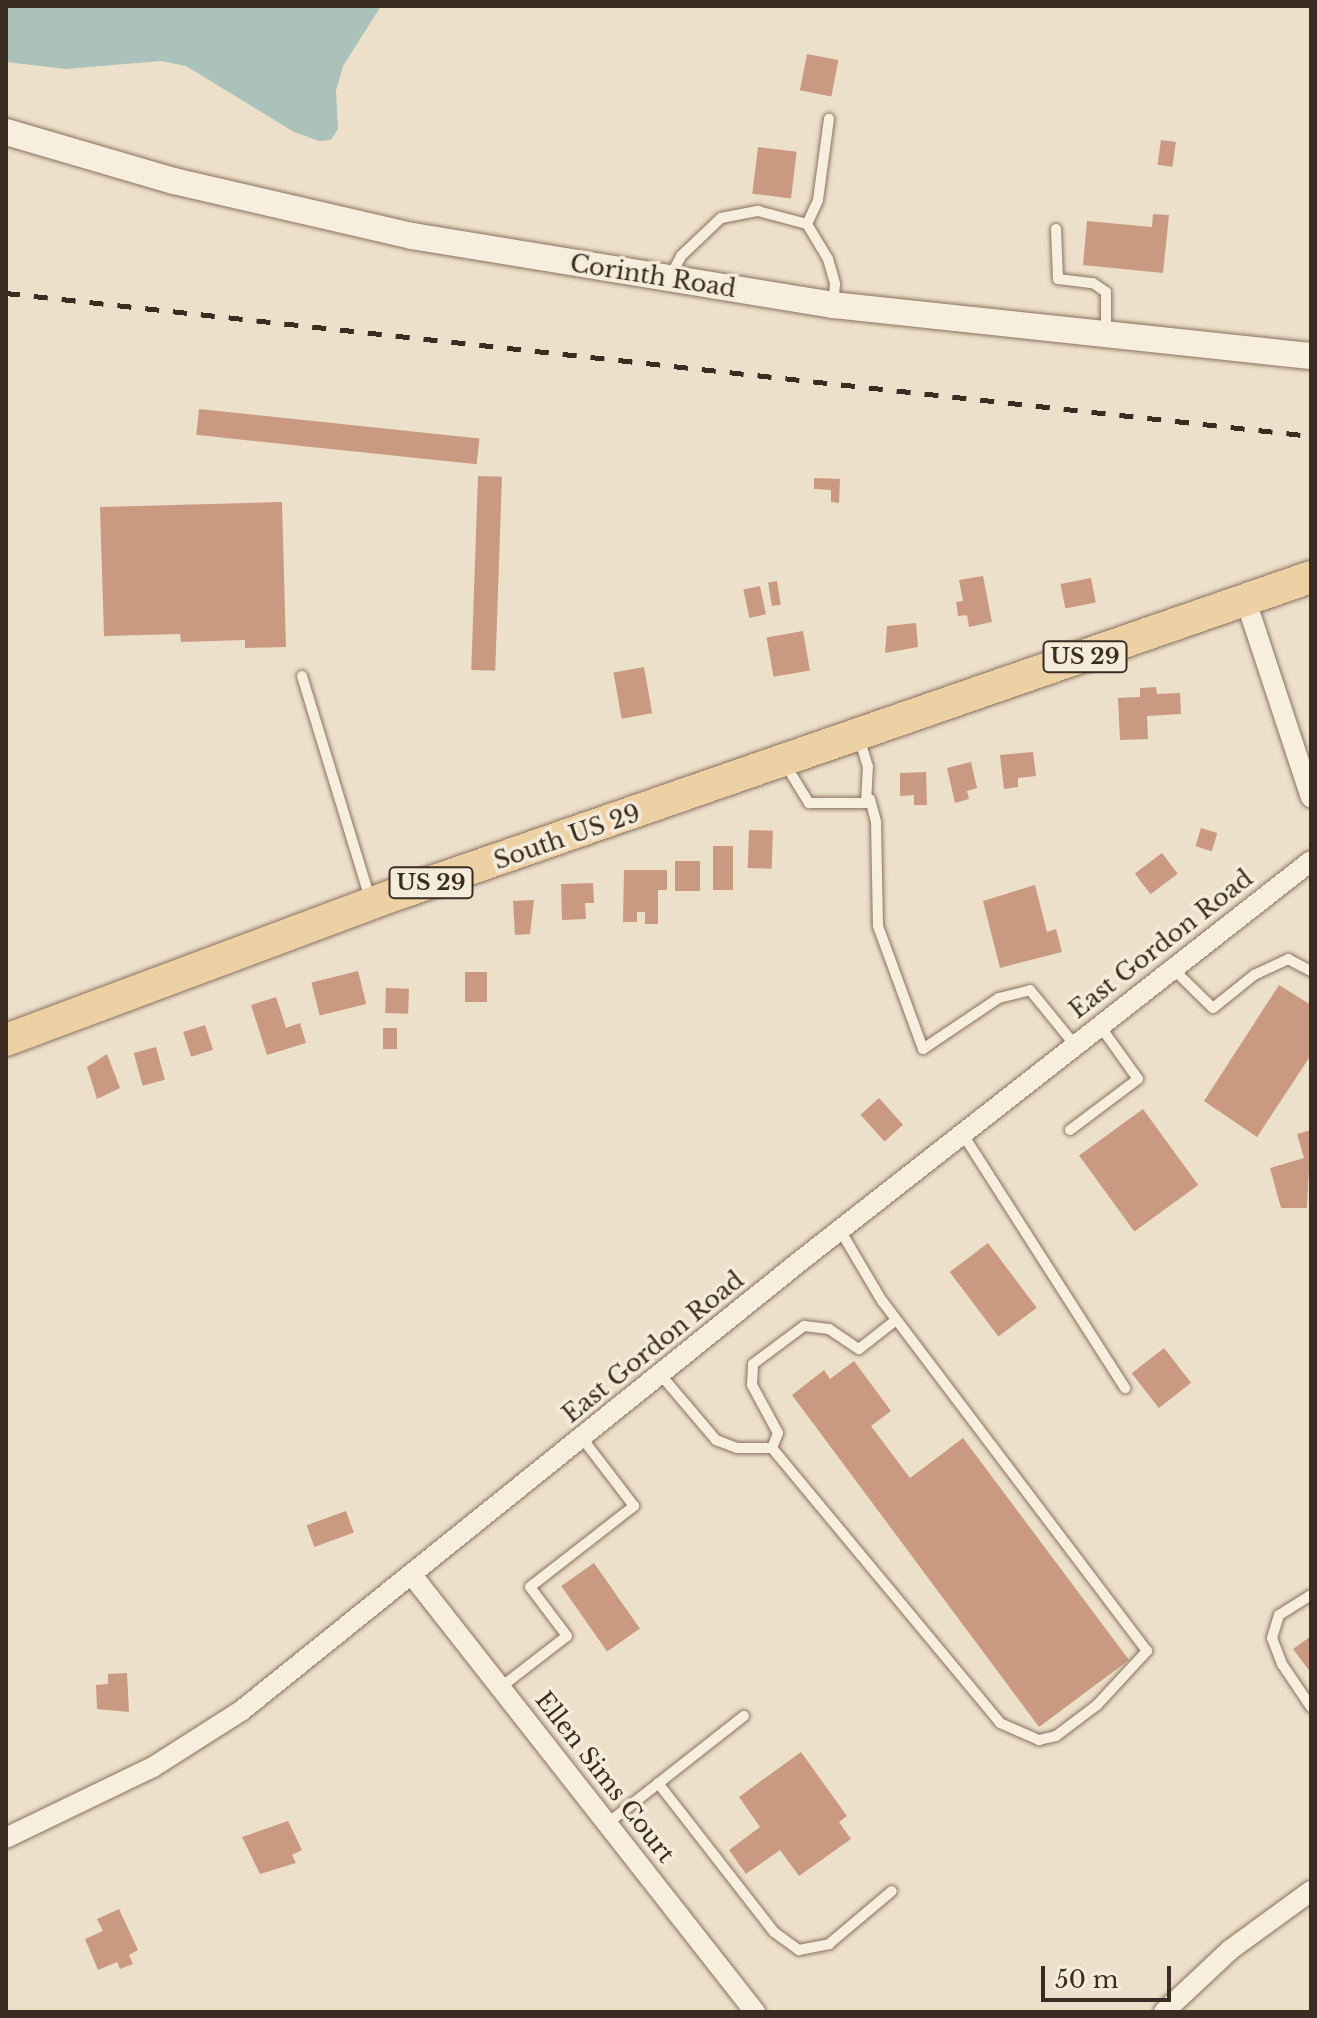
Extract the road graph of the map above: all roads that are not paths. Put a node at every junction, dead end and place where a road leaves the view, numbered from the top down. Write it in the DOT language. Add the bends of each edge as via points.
graph roads {
  1 [pos="829,119"];
  2 [pos="6,132"];
  3 [pos="807,224"];
  4 [pos="1056,229"];
  5 [pos="669,279"];
  6 [pos="833,305"];
  7 [pos="1106,338"];
  8 [pos="1311,356"];
  9 [pos="1311,577"];
  10 [pos="1246,601"];
  11 [pos="302,676"];
  12 [pos="859,736"];
  13 [pos="784,762"];
  14 [pos="1311,798"];
  15 [pos="870,799"];
  16 [pos="1311,861"];
  17 [pos="371,904"];
  18 [pos="1172,968"];
  19 [pos="1311,971"];
  20 [pos="1099,1024"];
  21 [pos="6,1040"];
  22 [pos="1074,1044"];
  23 [pos="1070,1130"];
  24 [pos="962,1133"];
  25 [pos="840,1230"];
  26 [pos="896,1320"];
  27 [pos="660,1374"];
  28 [pos="1125,1388"];
  29 [pos="582,1438"];
  30 [pos="772,1448"];
  31 [pos="412,1575"];
  32 [pos="1311,1595"];
  33 [pos="501,1687"];
  34 [pos="1311,1707"];
  35 [pos="744,1716"];
  36 [pos="658,1783"];
  37 [pos="608,1823"];
  38 [pos="6,1838"];
  39 [pos="892,1891"];
  40 [pos="1311,1891"];
  41 [pos="755,2012"];
  42 [pos="1164,2012"];
  1 -- 3 [label="lane" via="818,200"];
  2 -- 5 [label="street, Corinth Road" via="174,181 412,236"];
  3 -- 5 [label="lane" via="758,211 721,218 681,256"];
  3 -- 6 [label="lane" via="828,259 835,284"];
  4 -- 7 [label="lane" via="1058,279 1093,283 1106,292"];
  5 -- 6 [label="street, Corinth Road"];
  6 -- 7 [label="street, Corinth Road"];
  7 -- 8 [label="street, Corinth Road"];
  9 -- 10 [label="main road, US 29"];
  10 -- 12 [label="main road, US 29"];
  10 -- 14 [label="street"];
  11 -- 17 [label="lane"];
  12 -- 13 [label="main road, South US 29 / US 29"];
  12 -- 15 [label="lane"];
  13 -- 15 [label="lane" via="809,803"];
  13 -- 17 [label="main road, South US 29 / US 29"];
  15 -- 22 [label="lane" via="876,822 878,926 923,1049 999,998 1030,990"];
  16 -- 18 [label="street, East Gordon Road"];
  17 -- 21 [label="main road, South US 29 / US 29"];
  18 -- 19 [label="lane" via="1213,1008 1254,975 1288,959"];
  18 -- 20 [label="street, East Gordon Road"];
  20 -- 22 [label="street, East Gordon Road"];
  20 -- 23 [label="lane" via="1138,1079"];
  22 -- 24 [label="street, East Gordon Road"];
  24 -- 25 [label="street, East Gordon Road"];
  24 -- 28 [label="lane"];
  25 -- 26 [label="lane"];
  25 -- 27 [label="street, East Gordon Road"];
  26 -- 30 [label="lane" via="859,1349 829,1329 804,1326 753,1364 752,1385 778,1433"];
  26 -- 30 [label="lane" via="1147,1651 1097,1705 1056,1736 1039,1740 1000,1723"];
  27 -- 29 [label="street, East Gordon Road"];
  27 -- 30 [label="lane" via="716,1440 737,1448"];
  29 -- 31 [label="street, East Gordon Road"];
  29 -- 33 [label="lane" via="634,1506 530,1587 567,1636"];
  31 -- 33 [label="street, Ellen Sims Court"];
  31 -- 38 [label="street, East Gordon Road" via="241,1711 153,1767"];
  32 -- 34 [label="lane" via="1279,1615 1272,1638 1282,1664"];
  33 -- 37 [label="street, Ellen Sims Court"];
  35 -- 36 [label="lane"];
  36 -- 37 [label="lane"];
  36 -- 39 [label="lane" via="774,1932 799,1950 829,1944"];
  37 -- 41 [label="street, Ellen Sims Court"];
  40 -- 42 [label="street" via="1230,1950"];
}
